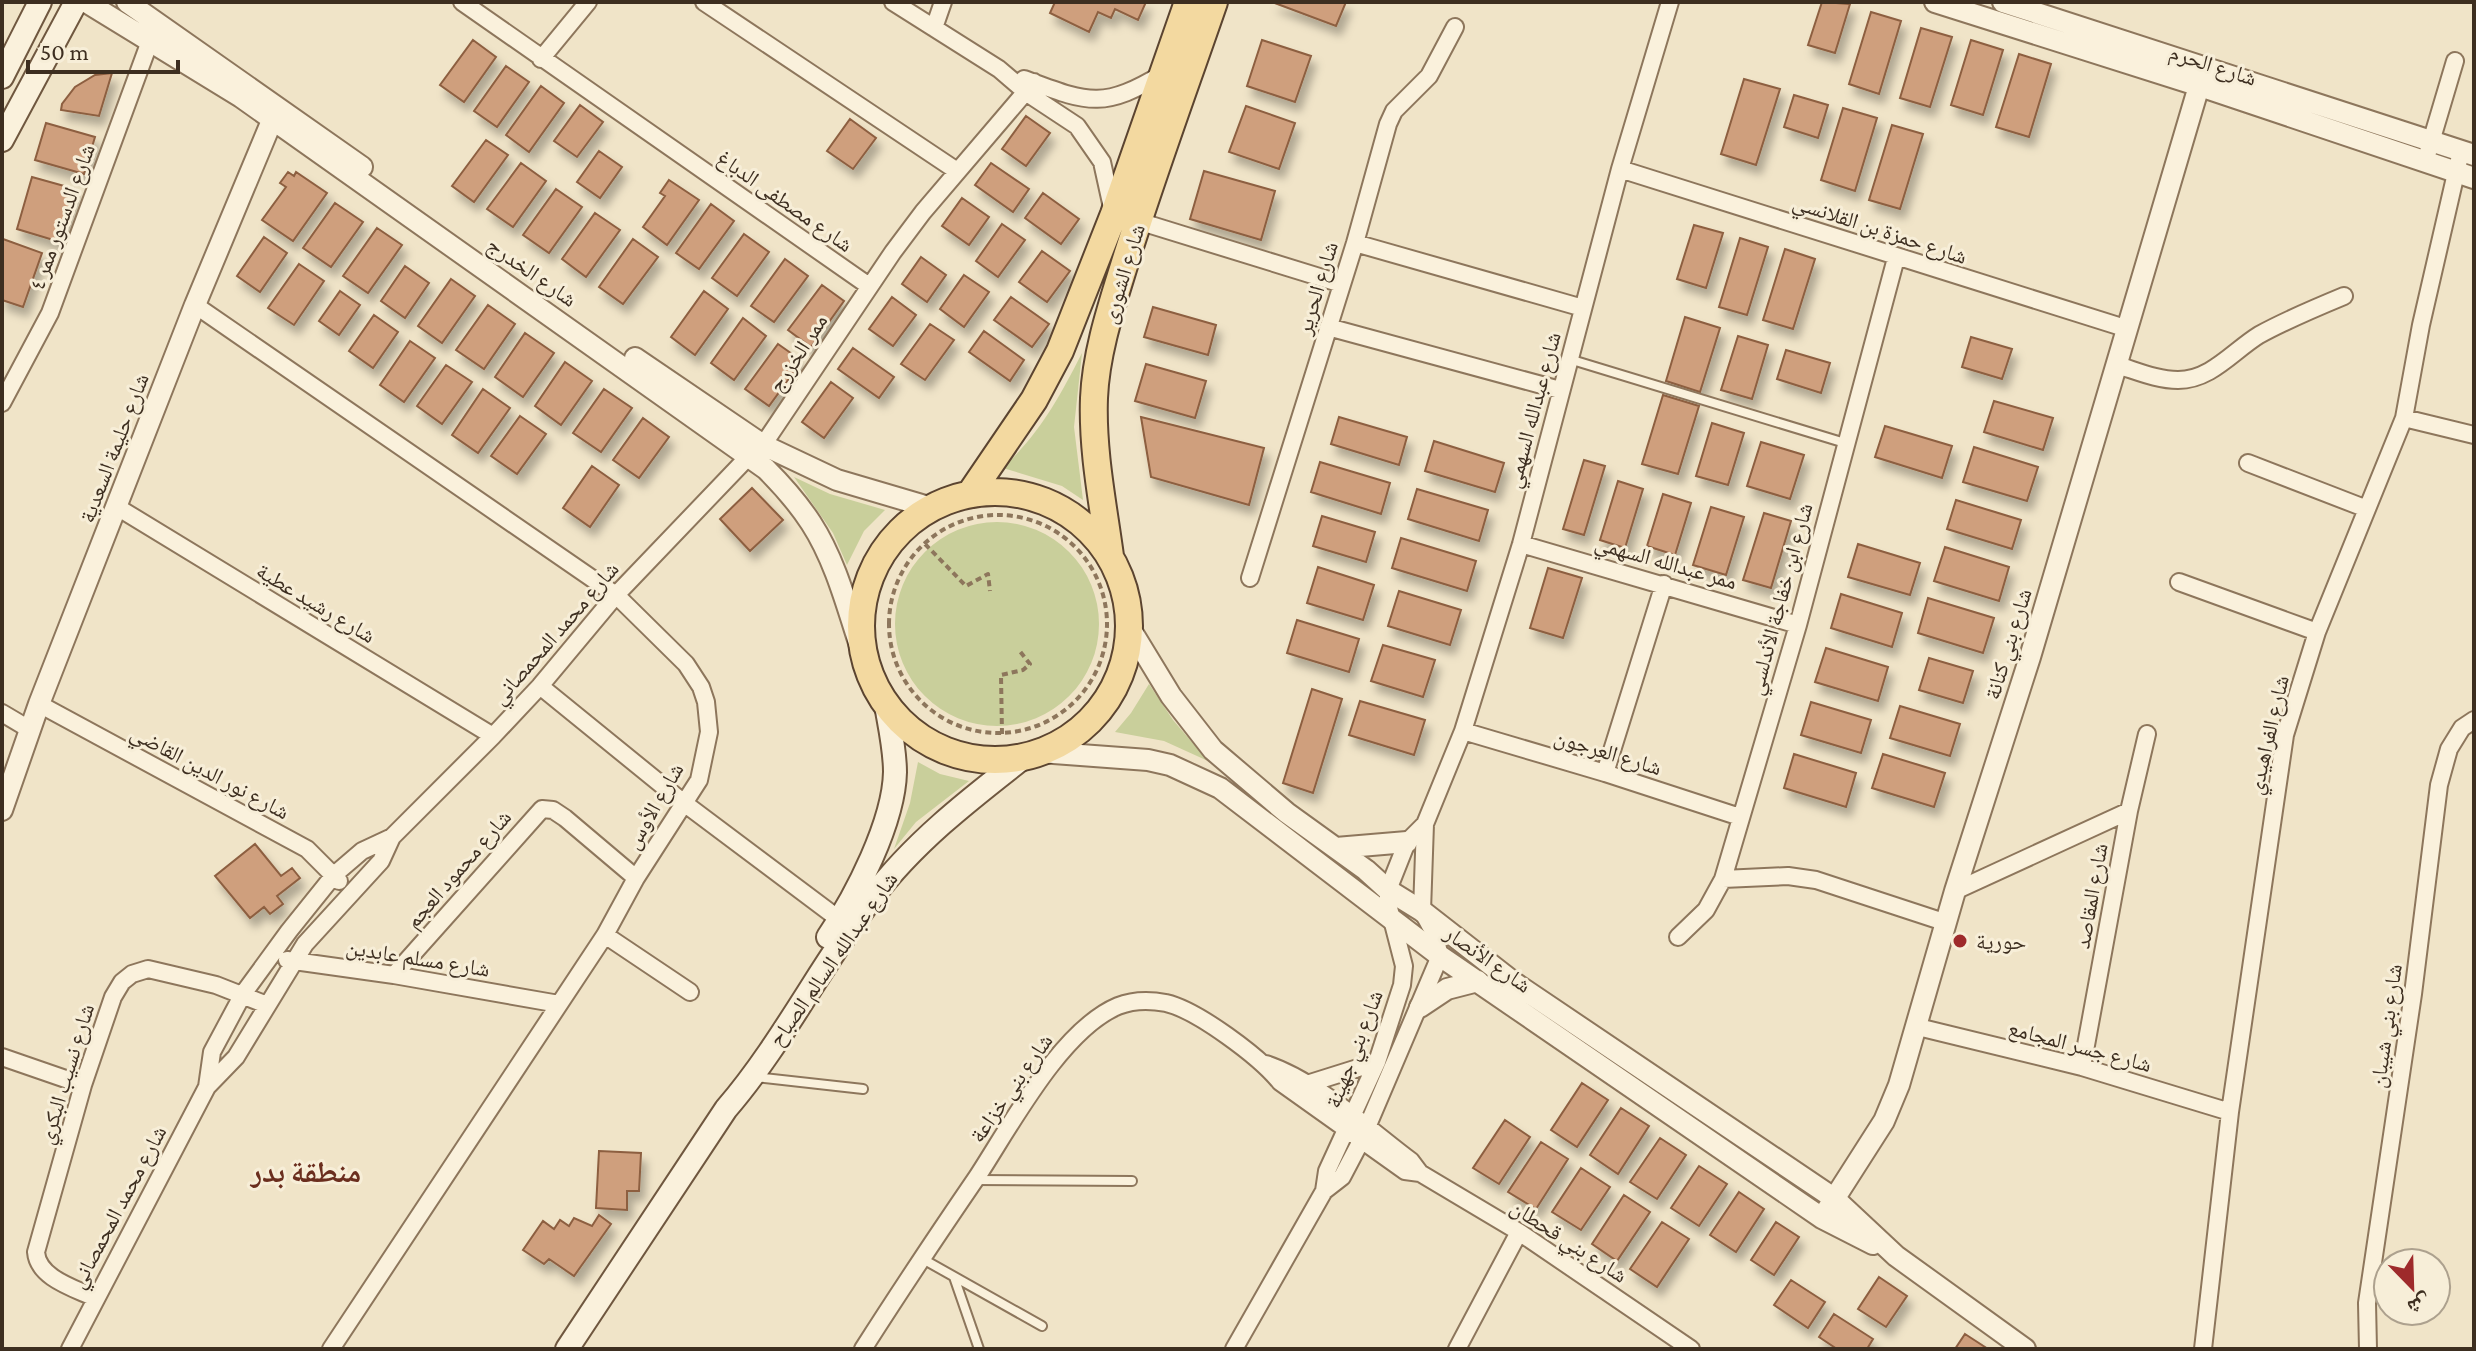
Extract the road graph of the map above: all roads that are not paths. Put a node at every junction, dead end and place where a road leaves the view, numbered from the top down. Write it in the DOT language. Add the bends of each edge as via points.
graph roads {
  1 [pos="40,2"];
  2 [pos="76,2"];
  3 [pos="86,2"];
  4 [pos="127,2"];
  5 [pos="462,2"];
  6 [pos="588,2"];
  7 [pos="704,2"];
  8 [pos="893,2"];
  9 [pos="943,2"];
  10 [pos="1188,2"];
  11 [pos="1214,2"];
  12 [pos="1670,2"];
  13 [pos="2003,2"];
  14 [pos="1956,5"];
  15 [pos="1455,27"];
  16 [pos="934,28"];
  17 [pos="150,41"];
  18 [pos="541,59"];
  19 [pos="2455,61"];
  20 [pos="1165,72"];
  21 [pos="2,77"];
  22 [pos="2202,77"];
  23 [pos="1030,88"];
  24 [pos="274,114"];
  25 [pos="2,140"];
  26 [pos="2428,151"];
  27 [pos="2468,153"];
  28 [pos="1620,169"];
  29 [pos="957,171"];
  30 [pos="2464,175"];
  31 [pos="1126,217"];
  32 [pos="1355,243"];
  33 [pos="1896,258"];
  34 [pos="1342,284"];
  35 [pos="869,286"];
  36 [pos="2344,296"];
  37 [pos="195,305"];
  38 [pos="1583,308"];
  39 [pos="1328,327"];
  40 [pos="2128,329"];
  41 [pos="1569,358"];
  42 [pos="2117,365"];
  43 [pos="1560,390"];
  44 [pos="2,403"];
  45 [pos="2404,418"];
  46 [pos="2474,435"];
  47 [pos="1845,443"];
  48 [pos="756,450"];
  49 [pos="2248,463"];
  50 [pos="970,494"];
  51 [pos="117,507"];
  52 [pos="932,508"];
  53 [pos="2367,509"];
  54 [pos="1521,544"];
  55 [pos="1110,556"];
  56 [pos="1250,578"];
  57 [pos="2179,582"];
  58 [pos="1664,584"];
  59 [pos="616,595"];
  60 [pos="1798,625"];
  61 [pos="1129,627"];
  62 [pos="2317,632"];
  63 [pos="864,658"];
  64 [pos="540,686"];
  65 [pos="39,704"];
  66 [pos="886,705"];
  67 [pos="2,713"];
  68 [pos="2473,717"];
  69 [pos="29,729"];
  70 [pos="1463,731"];
  71 [pos="2147,734"];
  72 [pos="493,736"];
  73 [pos="1032,755"];
  74 [pos="1605,773"];
  75 [pos="684,803"];
  76 [pos="2,810"];
  77 [pos="2129,811"];
  78 [pos="1740,817"];
  79 [pos="1425,824"];
  80 [pos="392,837"];
  81 [pos="1407,842"];
  82 [pos="1336,848"];
  83 [pos="334,875"];
  84 [pos="636,878"];
  85 [pos="1723,879"];
  86 [pos="1388,890"];
  87 [pos="1955,891"];
  88 [pos="350,892"];
  89 [pos="1422,911"];
  90 [pos="840,920"];
  91 [pos="1392,920"];
  92 [pos="1947,923"];
  93 [pos="605,935"];
  94 [pos="1678,937"];
  95 [pos="270,956"];
  96 [pos="1440,956"];
  97 [pos="294,962"];
  98 [pos="394,975"];
  99 [pos="1478,981"];
  100 [pos="690,992"];
  101 [pos="243,994"];
  102 [pos="559,1004"];
  103 [pos="267,1005"];
  104 [pos="1420,1007"];
  105 [pos="1918,1027"];
  106 [pos="1579,1039"];
  107 [pos="2,1057"];
  108 [pos="1377,1062"];
  109 [pos="1266,1064"];
  110 [pos="2082,1067"];
  111 [pos="751,1077"];
  112 [pos="1307,1084"];
  113 [pos="83,1085"];
  114 [pos="207,1087"];
  115 [pos="863,1089"];
  116 [pos="726,1109"];
  117 [pos="2230,1112"];
  118 [pos="1349,1122"];
  119 [pos="1724,1124"];
  120 [pos="1365,1134"];
  121 [pos="1714,1144"];
  122 [pos="974,1180"];
  123 [pos="1132,1181"];
  124 [pos="1324,1191"];
  125 [pos="1835,1199"];
  126 [pos="1822,1218"];
  127 [pos="1519,1232"];
  128 [pos="1896,1256"];
  129 [pos="920,1258"];
  130 [pos="954,1276"];
  131 [pos="95,1298"];
  132 [pos="1042,1326"];
  133 [pos="70,1349"];
  134 [pos="331,1349"];
  135 [pos="567,1349"];
  136 [pos="863,1349"];
  137 [pos="979,1349"];
  138 [pos="1234,1349"];
  139 [pos="1457,1349"];
  140 [pos="1691,1349"];
  141 [pos="2025,1349"];
  142 [pos="2203,1349"];
  143 [pos="2368,1349"];
  1 -- 21 [label="main road"];
  2 -- 25 [label="main road"];
  3 -- 17 [label="street, شارع الخدرج"];
  4 -- 24 [label="street, شارع الخدرج"];
  5 -- 18 [label="street, شارع مصطفى الدباغ"];
  6 -- 18 [label="street"];
  7 -- 29 [label="street"];
  8 -- 16 [label="street"];
  9 -- 16 [label="street"];
  10 -- 20 [label="main road, شارع الشورى"];
  11 -- 31 [label="main road, شارع الشورى"];
  12 -- 28 [label="street, شارع عبدالله السهمي"];
  13 -- 22 [label="street, شارع الحرم"];
  14 -- 22 [label="street, شارع الحرم"];
  15 -- 32 [label="street, شارع الحرير" via="1429,76 1394,111"];
  16 -- 23 [label="street"];
  17 -- 24 [label="street, شارع الخدرج"];
  17 -- 44 [label="street, شارع الدستور ممر ٤" via="50,313"];
  18 -- 35 [label="street, شارع مصطفى الدباغ"];
  19 -- 26 [label="street"];
  20 -- 23 [label="street" via="1134,91 1105,100"];
  20 -- 31 [label="main road, شارع الشورى"];
  22 -- 26 [label="street, شارع الحرم"];
  22 -- 40 [label="street, شارع بني كنانة"];
  23 -- 29 [label="street"];
  23 -- 31 [label="street" via="1090,142"];
  24 -- 37 [label="street, شارع حليمة السعدية"];
  24 -- 48 [label="street, شارع الخدرج" via="500,279"];
  26 -- 27 [label="street, شارع الحرم"];
  26 -- 30 [label="street, شارع الحرم"];
  27 -- 30 [label="street, شارع الفراهيدي"];
  28 -- 33 [label="street, شارع حمزة بن القلانسي"];
  28 -- 38 [label="street, شارع عبدالله السهمي"];
  29 -- 35 [label="street"];
  30 -- 45 [label="street, شارع الفراهيدي" via="2421,325"];
  31 -- 34 [label="street"];
  31 -- 50 [label="main road, شارع الشورى" via="1034,400"];
  31 -- 55 [label="main road, شارع الشورى" via="1094,396"];
  32 -- 34 [label="street, شارع الحرير"];
  32 -- 38 [label="street"];
  33 -- 40 [label="street, شارع حمزة بن القلانسي"];
  33 -- 47 [label="street, شارع ابن خفاجة الأندلسي"];
  34 -- 39 [label="street, شارع الحرير"];
  35 -- 48 [label="street, ممر الخزرج"];
  36 -- 42 [label="street" via="2256,337 2222,364 2189,379 2159,378"];
  37 -- 51 [label="street, شارع حليمة السعدية"];
  37 -- 59 [label="street, شارع الأوس"];
  38 -- 41 [label="street, شارع عبدالله السهمي"];
  39 -- 43 [label="street"];
  39 -- 56 [label="street, شارع الحرير"];
  40 -- 42 [label="street, شارع بني كنانة"];
  41 -- 43 [label="street, شارع عبدالله السهمي"];
  41 -- 47 [label="lane"];
  42 -- 87 [label="street, شارع بني كنانة"];
  43 -- 54 [label="street, شارع عبدالله السهمي"];
  45 -- 46 [label="street"];
  45 -- 53 [label="street, شارع الفراهيدي"];
  47 -- 60 [label="street, شارع ابن خفاجة الأندلسي"];
  48 -- 52 [label="street, شارع الخدرج"];
  48 -- 59 [label="street, شارع محمد المحمصاني"];
  48 -- 63 [label="street, شارع الخدرج" via="827,553"];
  49 -- 53 [label="street"];
  50 -- 52 [label="main road"];
  50 -- 55 [label="main road" via="1010,493 1050,503 1084,525"];
  51 -- 65 [label="street, شارع حليمة السعدية"];
  51 -- 72 [label="street, شارع رشيد عطية"];
  52 -- 63 [label="main road" via="902,530 875,565 862,607"];
  53 -- 62 [label="street, شارع الفراهيدي"];
  54 -- 58 [label="street, ممر عبدالله السهمي"];
  54 -- 70 [label="street, شارع عبدالله السهمي"];
  55 -- 61 [label="main road" via="1125,590"];
  57 -- 62 [label="street"];
  58 -- 60 [label="street, ممر عبدالله السهمي"];
  58 -- 74 [label="street"];
  59 -- 64 [label="street, شارع محمد المحمصاني"];
  59 -- 75 [label="street, شارع الأوس" via="686,664 706,702 706,752 699,780"];
  60 -- 78 [label="street, شارع ابن خفاجة الأندلسي"];
  61 -- 73 [label="main road" via="1122,671 1102,707 1079,731"];
  61 -- 82 [label="street, شارع الأنصار" via="1171,696 1213,750"];
  62 -- 117 [label="street, شارع الفراهيدي" via="2285,735"];
  63 -- 66 [label="main road"];
  64 -- 72 [label="street, شارع محمد المحمصاني"];
  64 -- 75 [label="street"];
  65 -- 69 [label="street, شارع حليمة السعدية"];
  65 -- 83 [label="street, شارع نور الدين القاضي" via="307,849"];
  66 -- 73 [label="main road" via="910,730 948,752 987,760"];
  66 -- 90 [label="main road, شارع عبدالله السالم الصباح" via="894,752 891,801 869,864"];
  67 -- 69 [label="street"];
  68 -- 143 [label="street, شارع بني شيبان" via="2449,749 2439,785 2367,1303"];
  69 -- 76 [label="street, شارع حليمة السعدية"];
  70 -- 74 [label="street, شارع العرجون"];
  70 -- 79 [label="street, شارع عبدالله السهمي"];
  71 -- 77 [label="street, شارع المقاصد"];
  72 -- 80 [label="street, شارع محمد المحمصاني"];
  73 -- 91 [label="street, شارع الأنصار" via="1148,760 1192,774 1220,788"];
  73 -- 111 [label="main road, شارع عبدالله السالم الصباح" via="982,789 900,864 871,898"];
  74 -- 78 [label="street, شارع العرجون"];
  75 -- 84 [label="street, شارع الأوس"];
  75 -- 90 [label="street"];
  77 -- 87 [label="street"];
  77 -- 110 [label="street, شارع المقاصد"];
  78 -- 85 [label="street, شارع ابن خفاجة الأندلسي"];
  79 -- 81 [label="street, شارع عبدالله السهمي"];
  79 -- 89 [label="street, شارع عبدالله السهمي"];
  80 -- 83 [label="street, شارع محمد المحمصاني" via="362,851"];
  80 -- 88 [label="street, شارع محمد المحمصاني" via="381,861"];
  81 -- 82 [label="street"];
  81 -- 86 [label="street, شارع عبدالله السهمي"];
  82 -- 86 [label="street, شارع الأنصار"];
  83 -- 88 [label="street, شارع نور الدين القاضي"];
  83 -- 95 [label="street, شارع محمد المحمصاني"];
  84 -- 93 [label="street, شارع الأوس"];
  84 -- 98 [label="street, شارع محمود العجم" via="565,818 542,809"];
  85 -- 92 [label="street" via="1816,880"];
  85 -- 94 [label="street, شارع ابن خفاجة الأندلسي" via="1706,910"];
  86 -- 89 [label="street, شارع الأنصار"];
  86 -- 91 [label="street, شارع عبدالله السهمي"];
  87 -- 92 [label="street, شارع بني كنانة"];
  88 -- 97 [label="street, شارع محمد المحمصاني"];
  89 -- 96 [label="street, شارع عبدالله السهمي"];
  89 -- 106 [label="street, شارع الأنصار"];
  90 -- 116 [label="main road, شارع عبدالله السالم الصباح" via="735,1074"];
  91 -- 96 [label="street, شارع الأنصار"];
  91 -- 108 [label="street, شارع بني جهينة" via="1404,966 1402,985"];
  92 -- 105 [label="street, شارع بني كنانة"];
  93 -- 100 [label="street"];
  93 -- 102 [label="street, شارع الأوس"];
  95 -- 97 [label="street, شارع مسلم عابدين"];
  95 -- 101 [label="street, شارع محمد المحمصاني"];
  96 -- 99 [label="street, شارع الأنصار"];
  96 -- 104 [label="street, شارع بني جهينة"];
  97 -- 98 [label="street, شارع مسلم عابدين"];
  97 -- 103 [label="street, شارع محمد المحمصاني"];
  98 -- 102 [label="street, شارع مسلم عابدين"];
  99 -- 104 [label="street" via="1447,989"];
  99 -- 106 [label="street, شارع الأنصار"];
  101 -- 103 [label="street, شارع نسيب البكري"];
  101 -- 113 [label="street, شارع نسيب البكري" via="148,969 132,974 113,997"];
  101 -- 114 [label="street, شارع محمد المحمصاني" via="212,1052"];
  102 -- 134 [label="street, شارع الأوس"];
  103 -- 114 [label="street, شارع محمد المحمصاني" via="236,1057"];
  104 -- 120 [label="street, شارع بني جهينة"];
  105 -- 110 [label="street, شارع جسر المجامع"];
  105 -- 125 [label="street, شارع بني كنانة" via="1884,1121"];
  106 -- 119 [label="street, شارع الأنصار"];
  106 -- 121 [label="street, شارع الأنصار"];
  107 -- 113 [label="street"];
  108 -- 112 [label="street"];
  108 -- 118 [label="street, شارع بني جهينة"];
  109 -- 112 [label="street, شارع بني خزاعة"];
  109 -- 118 [label="street, شارع بني خزاعة" via="1280,1082"];
  109 -- 122 [label="street, شارع بني خزاعة" via="1169,1003 1121,1005 1094,1019 1071,1040"];
  110 -- 117 [label="street, شارع جسر المجامع"];
  111 -- 115 [label="lane"];
  111 -- 116 [label="main road, شارع عبدالله السالم الصباح"];
  112 -- 118 [label="street, شارع بني خزاعة"];
  113 -- 131 [label="street, شارع نسيب البكري" via="36,1252 45,1273"];
  114 -- 131 [label="street, شارع محمد المحمصاني"];
  116 -- 135 [label="main road, شارع عبدالله السالم الصباح"];
  117 -- 142 [label="street, شارع الفراهيدي"];
  118 -- 120 [label="street, شارع بني خزاعة"];
  118 -- 124 [label="street, شارع بني جهينة"];
  119 -- 121 [label="street"];
  119 -- 125 [label="street, شارع الأنصار"];
  120 -- 124 [label="street, شارع بني جهينة" via="1342,1177"];
  120 -- 127 [label="street, شارع بني قحطان" via="1405,1171 1420,1173"];
  121 -- 126 [label="street, شارع الأنصار"];
  122 -- 123 [label="lane"];
  122 -- 129 [label="street, شارع بني خزاعة"];
  124 -- 138 [label="street, شارع بني جهينة"];
  125 -- 126 [label="street, شارع بني كنانة"];
  125 -- 128 [label="street, شارع الأنصار"];
  126 -- 128 [label="street, شارع الأنصار"];
  127 -- 139 [label="street"];
  127 -- 140 [label="street, شارع بني قحطان"];
  128 -- 141 [label="street, شارع الأنصار"];
  129 -- 130 [label="lane"];
  129 -- 136 [label="street, شارع بني خزاعة"];
  130 -- 132 [label="lane"];
  130 -- 137 [label="lane"];
  131 -- 133 [label="street, شارع محمد المحمصاني"];
}
